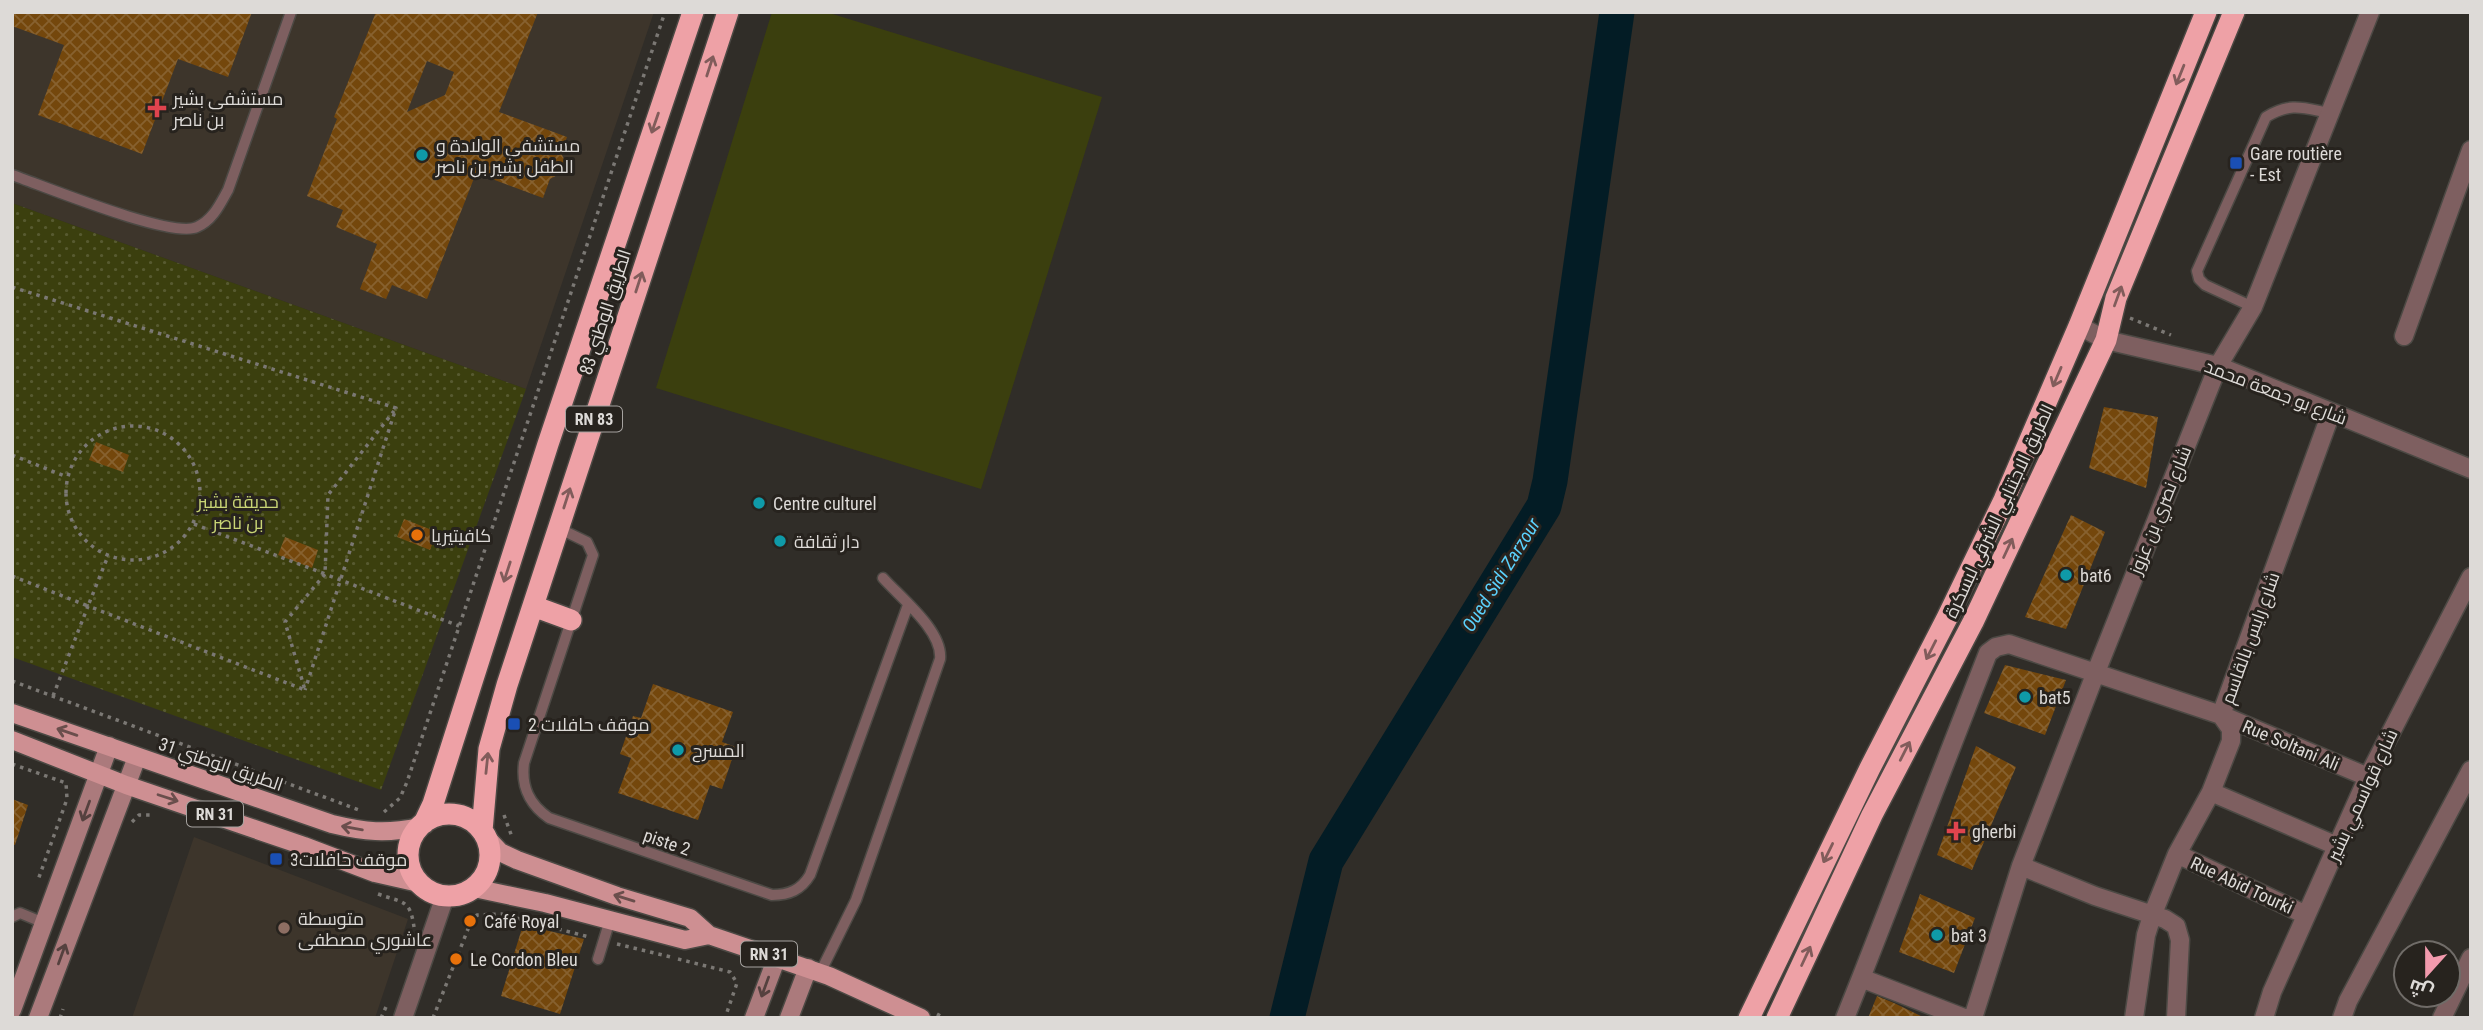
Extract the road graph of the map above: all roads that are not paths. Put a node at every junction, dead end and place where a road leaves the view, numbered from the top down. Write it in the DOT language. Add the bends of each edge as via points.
graph roads {
  1 [pos="291,12"];
  2 [pos="693,12"];
  3 [pos="728,12"];
  4 [pos="2206,12"];
  5 [pos="2234,12"];
  6 [pos="2371,12"];
  7 [pos="2330,113"];
  8 [pos="2471,150"];
  9 [pos="12,175"];
  10 [pos="2253,307"];
  11 [pos="2079,326"];
  12 [pos="2404,336"];
  13 [pos="2106,340"];
  14 [pos="2218,366"];
  15 [pos="2332,413"];
  16 [pos="2471,468"];
  17 [pos="558,528"];
  18 [pos="2471,577"];
  19 [pos="883,578"];
  20 [pos="908,605"];
  21 [pos="533,606"];
  22 [pos="571,620"];
  23 [pos="2096,672"];
  24 [pos="12,713"];
  25 [pos="2221,715"];
  26 [pos="12,740"];
  27 [pos="109,746"];
  28 [pos="137,757"];
  29 [pos="2471,770"];
  30 [pos="99,773"];
  31 [pos="2368,777"];
  32 [pos="127,785"];
  33 [pos="2211,792"];
  34 [pos="422,825"];
  35 [pos="484,834"];
  36 [pos="2337,846"];
  37 [pos="2177,854"];
  38 [pos="2021,866"];
  39 [pos="419,883"];
  40 [pos="474,888"];
  41 [pos="445,896"];
  42 [pos="2306,915"];
  43 [pos="12,916"];
  44 [pos="2152,916"];
  45 [pos="610,919"];
  46 [pos="44,923"];
  47 [pos="709,935"];
  48 [pos="777,957"];
  49 [pos="2471,958"];
  50 [pos="598,959"];
  51 [pos="819,972"];
  52 [pos="1861,978"];
  53 [pos="12,1010"];
  54 [pos="1963,1017"];
  55 [pos="38,1018"];
  56 [pos="403,1018"];
  57 [pos="754,1018"];
  58 [pos="789,1018"];
  59 [pos="921,1018"];
  60 [pos="1749,1018"];
  61 [pos="1777,1018"];
  62 [pos="1845,1018"];
  63 [pos="2134,1018"];
  64 [pos="2176,1018"];
  65 [pos="2264,1018"];
  66 [pos="2342,1018"];
  67 [pos="2442,1018"];
  1 -- 9 [label="lane" via="228,190 214,215 197,228 153,224"];
  2 -- 34 [label="highway, الطريق الوطني 83 / RN 83, one-way" via="433,804"];
  17 -- 3 [label="highway, الطريق الوطني 83 / RN 83, one-way"];
  4 -- 11 [label="highway, الطريق الاجتنابي الشرقي لبسكرة, one-way"];
  13 -- 5 [label="highway, الطريق الاجتنابي الشرقي لبسكرة, one-way" via="2116,298"];
  6 -- 7 [label="street, شارع نصري بن عزوز"];
  7 -- 10 [label="street, شارع نصري بن عزوز"];
  7 -- 10 [label="lane" via="2295,106 2266,117 2197,271 2205,285"];
  8 -- 12 [label="street"];
  10 -- 14 [label="street, شارع نصري بن عزوز"];
  11 -- 13 [label="street, شارع بو جمعة محمد"];
  11 -- 60 [label="highway, الطريق الاجتنابي الشرقي لبسكرة, one-way" via="2004,500"];
  13 -- 14 [label="street, شارع بو جمعة محمد"];
  61 -- 13 [label="highway, الطريق الاجتنابي الشرقي لبسكرة, one-way"];
  14 -- 15 [label="street, شارع بو جمعة محمد"];
  14 -- 23 [label="street, شارع نصري بن عزوز"];
  15 -- 16 [label="street, شارع بو جمعة محمد"];
  15 -- 25 [label="street, شارع رايس بالقاسم"];
  17 -- 21 [label="highway, الطريق الوطني 83 / RN 83"];
  17 -- 22 [label="lane, piste 2" via="587,542 593,555"];
  18 -- 31 [label="street, شارع قواسمي بشير"];
  19 -- 20 [label="lane"];
  20 -- 22 [label="lane, piste 2" via="810,875 799,888 782,895 560,822 533,804 524,784 524,762"];
  20 -- 51 [label="lane" via="934,633 940,659 856,900"];
  21 -- 22 [label="highway"];
  35 -- 21 [label="highway, الطريق الوطني 83 / RN 83, one-way" via="489,749"];
  23 -- 25 [label="street, Rue Soltani Ali"];
  23 -- 38 [label="street, شارع نصري بن عزوز"];
  23 -- 52 [label="street, Rue Soltani Ali" via="2009,644 1989,653"];
  27 -- 24 [label="main road, الطريق الوطني 31, one-way"];
  25 -- 31 [label="street, Rue Soltani Ali"];
  25 -- 33 [label="street, شارع رايس بالقاسم" via="2231,729 2231,741"];
  26 -- 30 [label="main road, RN 31"];
  27 -- 28 [label="main road, الطريق الوطني 31"];
  27 -- 30 [label="street"];
  28 -- 32 [label="street"];
  34 -- 28 [label="main road, الطريق الوطني 31, one-way" via="391,833 352,829"];
  29 -- 66 [label="street"];
  30 -- 32 [label="main road, RN 31"];
  30 -- 46 [label="street, one-way"];
  31 -- 36 [label="street, شارع قواسمي بشير"];
  32 -- 39 [label="main road, RN 31, one-way" via="376,873"];
  55 -- 32 [label="street, one-way"];
  33 -- 36 [label="street"];
  33 -- 37 [label="street, شارع رايس بالقاسم"];
  34 -- 35 [label="highway" via="448,814 473,822"];
  34 -- 39 [label="highway" via="410,844 408,858"];
  35 -- 40 [label="highway" via="489,864"];
  47 -- 35 [label="main road, RN 31, one-way" via="690,918 517,860 500,852"];
  36 -- 42 [label="street, شارع قواسمي بشير"];
  37 -- 42 [label="street, Rue Abid Tourki"];
  37 -- 44 [label="street, شارع رايس بالقاسم"];
  38 -- 44 [label="street"];
  38 -- 54 [label="street, شارع نصري بن عزوز"];
  39 -- 41 [label="highway"];
  40 -- 41 [label="highway"];
  40 -- 45 [label="main road, RN 31"];
  41 -- 56 [label="street"];
  42 -- 65 [label="street, شارع قواسمي بشير"];
  43 -- 46 [label="lane" via="20,913"];
  44 -- 63 [label="street, شارع رايس بالقاسم"];
  44 -- 64 [label="street" via="2172,922 2179,933"];
  45 -- 47 [label="main road, RN 31" via="685,940"];
  45 -- 50 [label="lane"];
  46 -- 53 [label="street"];
  47 -- 48 [label="main road, RN 31"];
  48 -- 51 [label="main road, RN 31"];
  48 -- 57 [label="street, one-way"];
  49 -- 67 [label="street"];
  51 -- 58 [label="street"];
  51 -- 59 [label="main road, RN 31"];
  52 -- 54 [label="street"];
  52 -- 62 [label="street, Rue Soltani Ali"];
}
